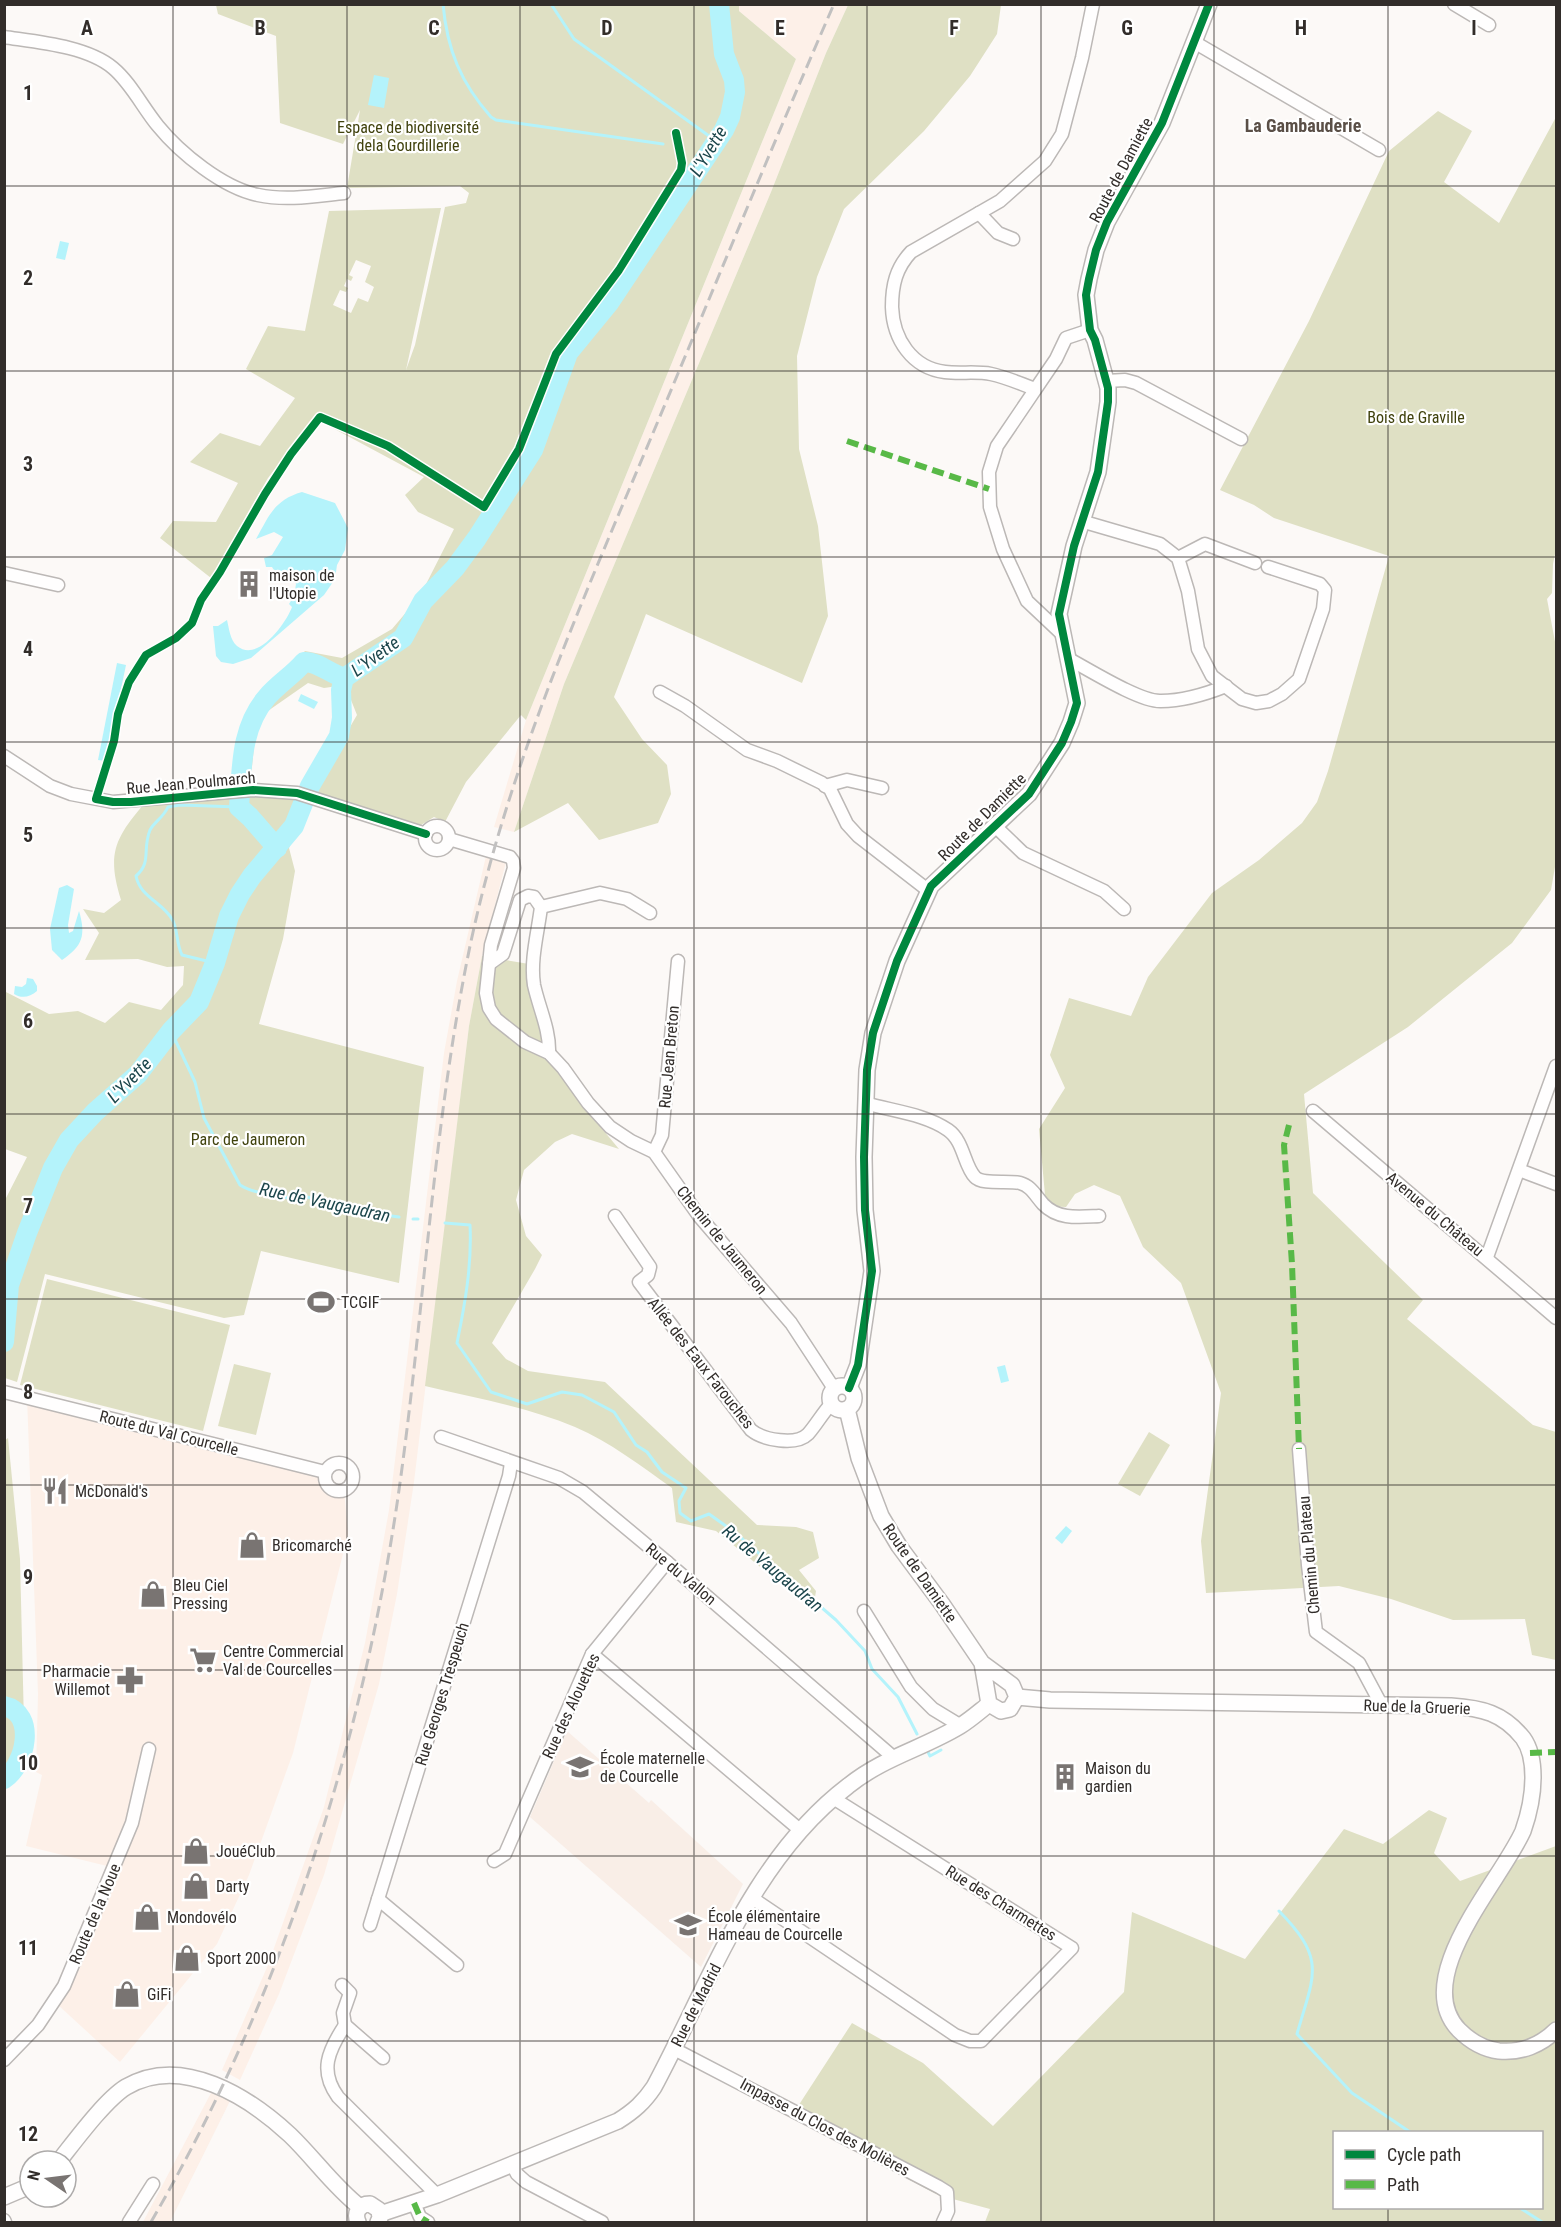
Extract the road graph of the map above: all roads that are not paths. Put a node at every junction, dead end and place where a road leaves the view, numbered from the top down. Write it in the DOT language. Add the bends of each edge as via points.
graph roads {
  1 [pos="1093,4"];
  2 [pos="1209,4"];
  3 [pos="1454,4"];
  4 [pos="1489,25"];
  5 [pos="4,37"];
  6 [pos="1194,42"];
  7 [pos="1379,150"];
  8 [pos="344,193"];
  9 [pos="980,213"];
  10 [pos="1013,239"];
  11 [pos="1090,330"];
  12 [pos="1106,381"];
  13 [pos="1035,389"];
  14 [pos="1241,439"];
  15 [pos="1081,521"];
  16 [pos="1178,558"];
  17 [pos="1255,563"];
  18 [pos="1268,567"];
  19 [pos="4,573"];
  20 [pos="58,585"];
  21 [pos="1062,634"];
  22 [pos="1067,658"];
  23 [pos="1226,686"];
  24 [pos="660,692"];
  25 [pos="4,756"];
  26 [pos="825,786"];
  27 [pos="882,788"];
  28 [pos="996,827"];
  29 [pos="426,834"];
  30 [pos="449,839"];
  31 [pos="929,891"];
  32 [pos="541,907"];
  33 [pos="1124,909"];
  34 [pos="650,914"];
  35 [pos="678,961"];
  36 [pos="489,964"];
  37 [pos="549,1053"];
  38 [pos="1557,1066"];
  39 [pos="865,1103"];
  40 [pos="1313,1111"];
  41 [pos="654,1152"];
  42 [pos="1519,1170"];
  43 [pos="1557,1184"];
  44 [pos="615,1216"];
  45 [pos="1099,1216"];
  46 [pos="1487,1257"];
  47 [pos="1557,1318"];
  48 [pos="842,1388"];
  49 [pos="8,1393"];
  50 [pos="831,1404"];
  51 [pos="847,1409"];
  52 [pos="441,1437"];
  53 [pos="1299,1449"];
  54 [pos="511,1462"];
  55 [pos="325,1472"];
  56 [pos="667,1562"];
  57 [pos="864,1611"];
  58 [pos="592,1654"];
  59 [pos="982,1663"];
  60 [pos="1009,1682"];
  61 [pos="1017,1697"];
  62 [pos="988,1699"];
  63 [pos="1382,1706"];
  64 [pos="961,1726"];
  65 [pos="149,1749"];
  66 [pos="893,1757"];
  67 [pos="833,1798"];
  68 [pos="800,1830"];
  69 [pos="494,1861"];
  70 [pos="752,1898"];
  71 [pos="378,1899"];
  72 [pos="370,1925"];
  73 [pos="457,1965"];
  74 [pos="342,1985"];
  75 [pos="345,2025"];
  76 [pos="1557,2030"];
  77 [pos="674,2049"];
  78 [pos="383,2058"];
  79 [pos="4,2060"];
  80 [pos="69,2149"];
  81 [pos="512,2163"];
  82 [pos="153,2184"];
  83 [pos="18,2191"];
  84 [pos="437,2195"];
  85 [pos="4,2197"];
  86 [pos="414,2203"];
  87 [pos="360,2207"];
  88 [pos="379,2218"];
  89 [pos="129,2223"];
  90 [pos="358,2223"];
  91 [pos="428,2223"];
  92 [pos="602,2223"];
  93 [pos="943,2223"];
  1 -- 9 [label="street" via="1062,134 1045,161 1000,201"];
  2 -- 6 [label="street, Route de Damiette"];
  3 -- 4 [label="street"];
  5 -- 8 [label="street" via="84,53 114,68 172,142 237,188 281,198"];
  6 -- 7 [label="street"];
  6 -- 11 [label="street, Route de Damiette" via="1162,123 1107,222 1096,250 1086,295"];
  9 -- 10 [label="street" via="998,233"];
  9 -- 13 [label="street" via="911,252 900,264 892,291 896,330 908,354 922,365 944,372 992,374"];
  11 -- 12 [label="street, Route de Damiette"];
  11 -- 13 [label="street" via="1066,338"];
  12 -- 14 [label="street" via="1136,383"];
  12 -- 15 [label="street, Route de Damiette" via="1108,402 1098,472"];
  13 -- 21 [label="street" via="997,446 989,472 990,507 1003,549 1027,601"];
  15 -- 16 [label="street" via="1160,544"];
  15 -- 21 [label="street, Route de Damiette" via="1062,595"];
  16 -- 17 [label="street" via="1205,544"];
  16 -- 23 [label="street" via="1198,648 1212,675"];
  18 -- 23 [label="street" via="1320,584 1325,590 1308,656 1299,680 1269,701 1242,699"];
  19 -- 20 [label="street"];
  21 -- 22 [label="street, Route de Damiette"];
  22 -- 23 [label="street" via="1160,702"];
  22 -- 28 [label="street, Route de Damiette" via="1077,703 1071,722 1029,794"];
  24 -- 26 [label="street" via="747,750"];
  25 -- 29 [label="street, Rue Jean Poulmarch" via="50,786 113,802 253,790 297,793"];
  26 -- 27 [label="street" via="847,780"];
  26 -- 31 [label="street" via="858,836"];
  28 -- 31 [label="street, Route de Damiette"];
  28 -- 33 [label="street" via="1023,854 1104,891"];
  29 -- 30 [label="street" via="434,826 441,827"];
  29 -- 30 [label="street" via="427,845 435,850 444,848"];
  30 -- 36 [label="street, Chemin de Jaumeron" via="513,861"];
  31 -- 39 [label="street, Route de Damiette" via="897,961 873,1033"];
  32 -- 34 [label="street" via="600,893 627,899"];
  32 -- 36 [label="street" via="534,897 520,900 503,954"];
  32 -- 37 [label="street" via="534,983 550,1042"];
  35 -- 41 [label="street, Rue Jean Breton" via="662,1135"];
  36 -- 37 [label="street, Chemin de Jaumeron" via="489,1008 525,1042"];
  37 -- 41 [label="street, Chemin de Jaumeron" via="610,1126"];
  38 -- 42 [label="street"];
  39 -- 45 [label="street" via="919,1117 947,1130 954,1136 974,1177 980,1180 1030,1187 1045,1206 1065,1217"];
  39 -- 48 [label="street, Route de Damiette" via="866,1210 872,1271 858,1365"];
  40 -- 46 [label="street, Avenue du Château"];
  41 -- 48 [label="street, Chemin de Jaumeron" via="699,1216 791,1323 831,1384"];
  42 -- 43 [label="street"];
  42 -- 46 [label="street"];
  44 -- 50 [label="street, Allée des Eaux Farouches" via="650,1268 639,1282 759,1437 801,1439"];
  46 -- 47 [label="street, Avenue du Château"];
  48 -- 50 [label="street" via="830,1397"];
  48 -- 51 [label="street" via="854,1399"];
  49 -- 55 [label="street, Route du Val Courcelle"];
  50 -- 51 [label="street" via="840,1410"];
  51 -- 59 [label="street, Route de Damiette" via="880,1516"];
  52 -- 54 [label="street, Rue du Vallon"];
  53 -- 63 [label="street, Chemin du Plateau" via="1316,1632 1359,1663"];
  54 -- 56 [label="street, Rue du Vallon" via="559,1478 583,1492"];
  54 -- 71 [label="street, Rue Georges Trespeuch"];
  56 -- 58 [label="street, Rue des Alouettes"];
  56 -- 66 [label="street, Rue du Vallon"];
  57 -- 64 [label="street" via="911,1687 933,1709"];
  58 -- 68 [label="street"];
  58 -- 69 [label="street, Rue des Alouettes" via="505,1854"];
  59 -- 60 [label="street, Route de Damiette"];
  59 -- 62 [label="street, Route de Damiette"];
  60 -- 61 [label="street"];
  60 -- 62 [label="street" via="995,1682"];
  61 -- 62 [label="street" via="1014,1706 1006,1711 997,1710"];
  61 -- 63 [label="street, Rue de la Gruerie"];
  62 -- 64 [label="street, Rue de Madrid"];
  63 -- 76 [label="street, Rue de la Gruerie" via="1472,1708 1508,1722 1527,1743 1533,1789 1523,1829 1461,1936 1446,1976 1445,2005 1458,2029 1484,2048 1512,2052 1543,2041"];
  64 -- 66 [label="street, Rue de Madrid"];
  65 -- 79 [label="street, Route de la Noue" via="132,1823 64,1986 38,2025"];
  66 -- 67 [label="street, Rue de Madrid"];
  67 -- 68 [label="street, Rue de Madrid"];
  67 -- 70 [label="street, Rue des Charmettes" via="1072,1948 981,2042 970,2041 955,2035"];
  68 -- 70 [label="street, Rue de Madrid"];
  70 -- 77 [label="street, Rue de Madrid"];
  71 -- 72 [label="street, Rue Georges Trespeuch"];
  71 -- 73 [label="street"];
  74 -- 75 [label="street" via="350,1993"];
  75 -- 78 [label="street"];
  75 -- 84 [label="street" via="326,2067 328,2083"];
  77 -- 81 [label="street, Rue de Madrid" via="644,2102 632,2112"];
  77 -- 93 [label="street, Impasse du Clos des Molières" via="947,2192 948,2211"];
  80 -- 87 [label="street" via="125,2088 153,2078 183,2076 215,2084 267,2115"];
  81 -- 84 [label="street, Rue de Madrid"];
  81 -- 92 [label="street" via="526,2182"];
  82 -- 89 [label="street"];
  83 -- 85 [label="street"];
  84 -- 86 [label="street, Rue de Madrid"];
  86 -- 88 [label="street, Rue de Madrid"];
  86 -- 91 [label="street" via="420,2217"];
  87 -- 88 [label="street" via="373,2205"];
  87 -- 90 [label="street" via="356,2213"];
}
